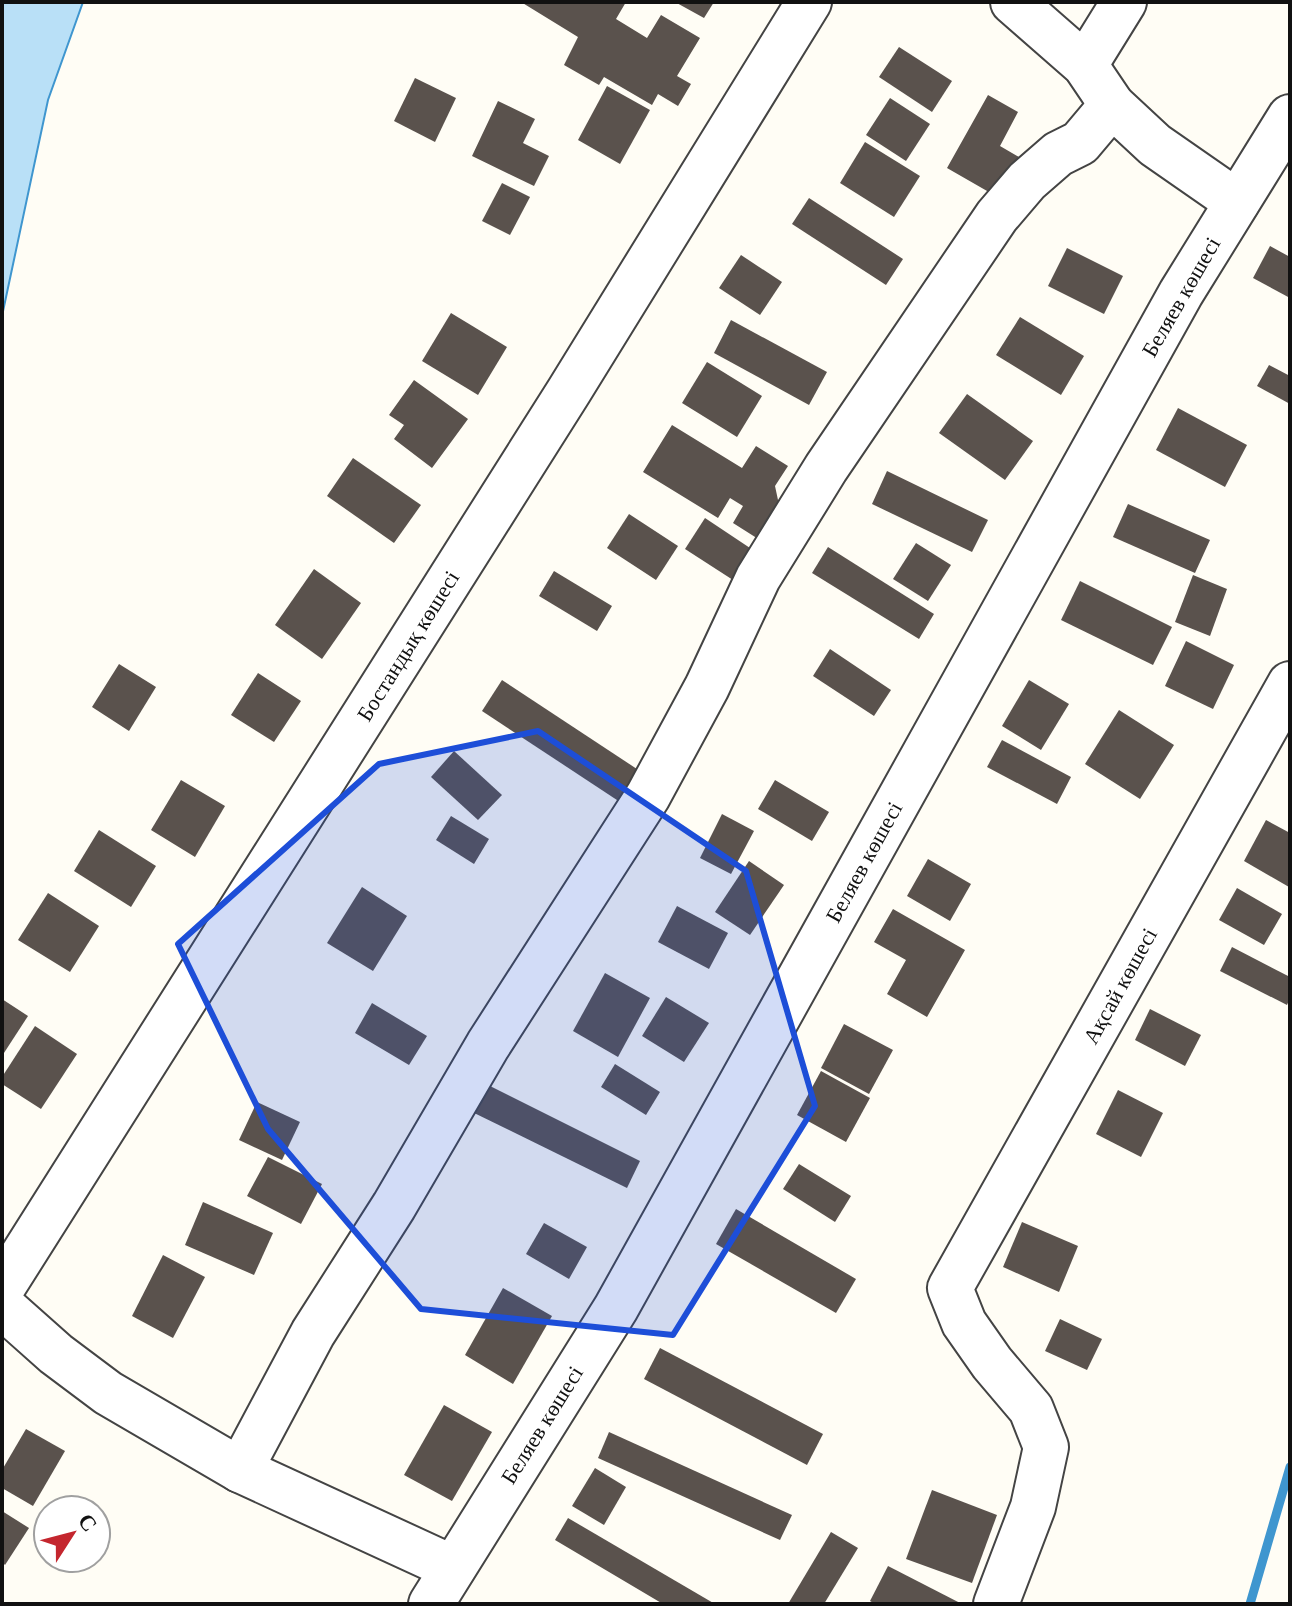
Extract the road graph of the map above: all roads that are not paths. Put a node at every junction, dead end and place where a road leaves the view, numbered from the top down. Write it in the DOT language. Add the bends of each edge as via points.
graph roads {
  1 [pos="809,2"];
  2 [pos="1013,2"];
  3 [pos="1124,2"];
  4 [pos="1085,65"];
  5 [pos="1112,105"];
  6 [pos="1285,134"];
  7 [pos="1237,202"];
  8 [pos="1290,684"];
  9 [pos="2,1288"];
  10 [pos="2,1306"];
  11 [pos="240,1470"];
  12 [pos="442,1586"];
  13 [pos="996,1604"];
  1 -- 9 [label="street, Бостандық көшесі"];
  2 -- 4 [label="street"];
  3 -- 4 [label="street"];
  4 -- 5 [label="street"];
  5 -- 7 [label="street" via="1155,145"];
  5 -- 11 [label="street" via="1080,143 1027,181 997,216 826,468 758,578 648,796 313,1333"];
  6 -- 7 [label="street, Беляев көшесі"];
  7 -- 12 [label="street, Беляев көшесі" via="1181,293 616,1308"];
  8 -- 13 [label="street, Ақсай көшесі" via="950,1288 964,1323 1031,1409 1046,1447 1033,1507"];
  10 -- 11 [label="street" via="108,1393"];
  11 -- 12 [label="street"];
}
